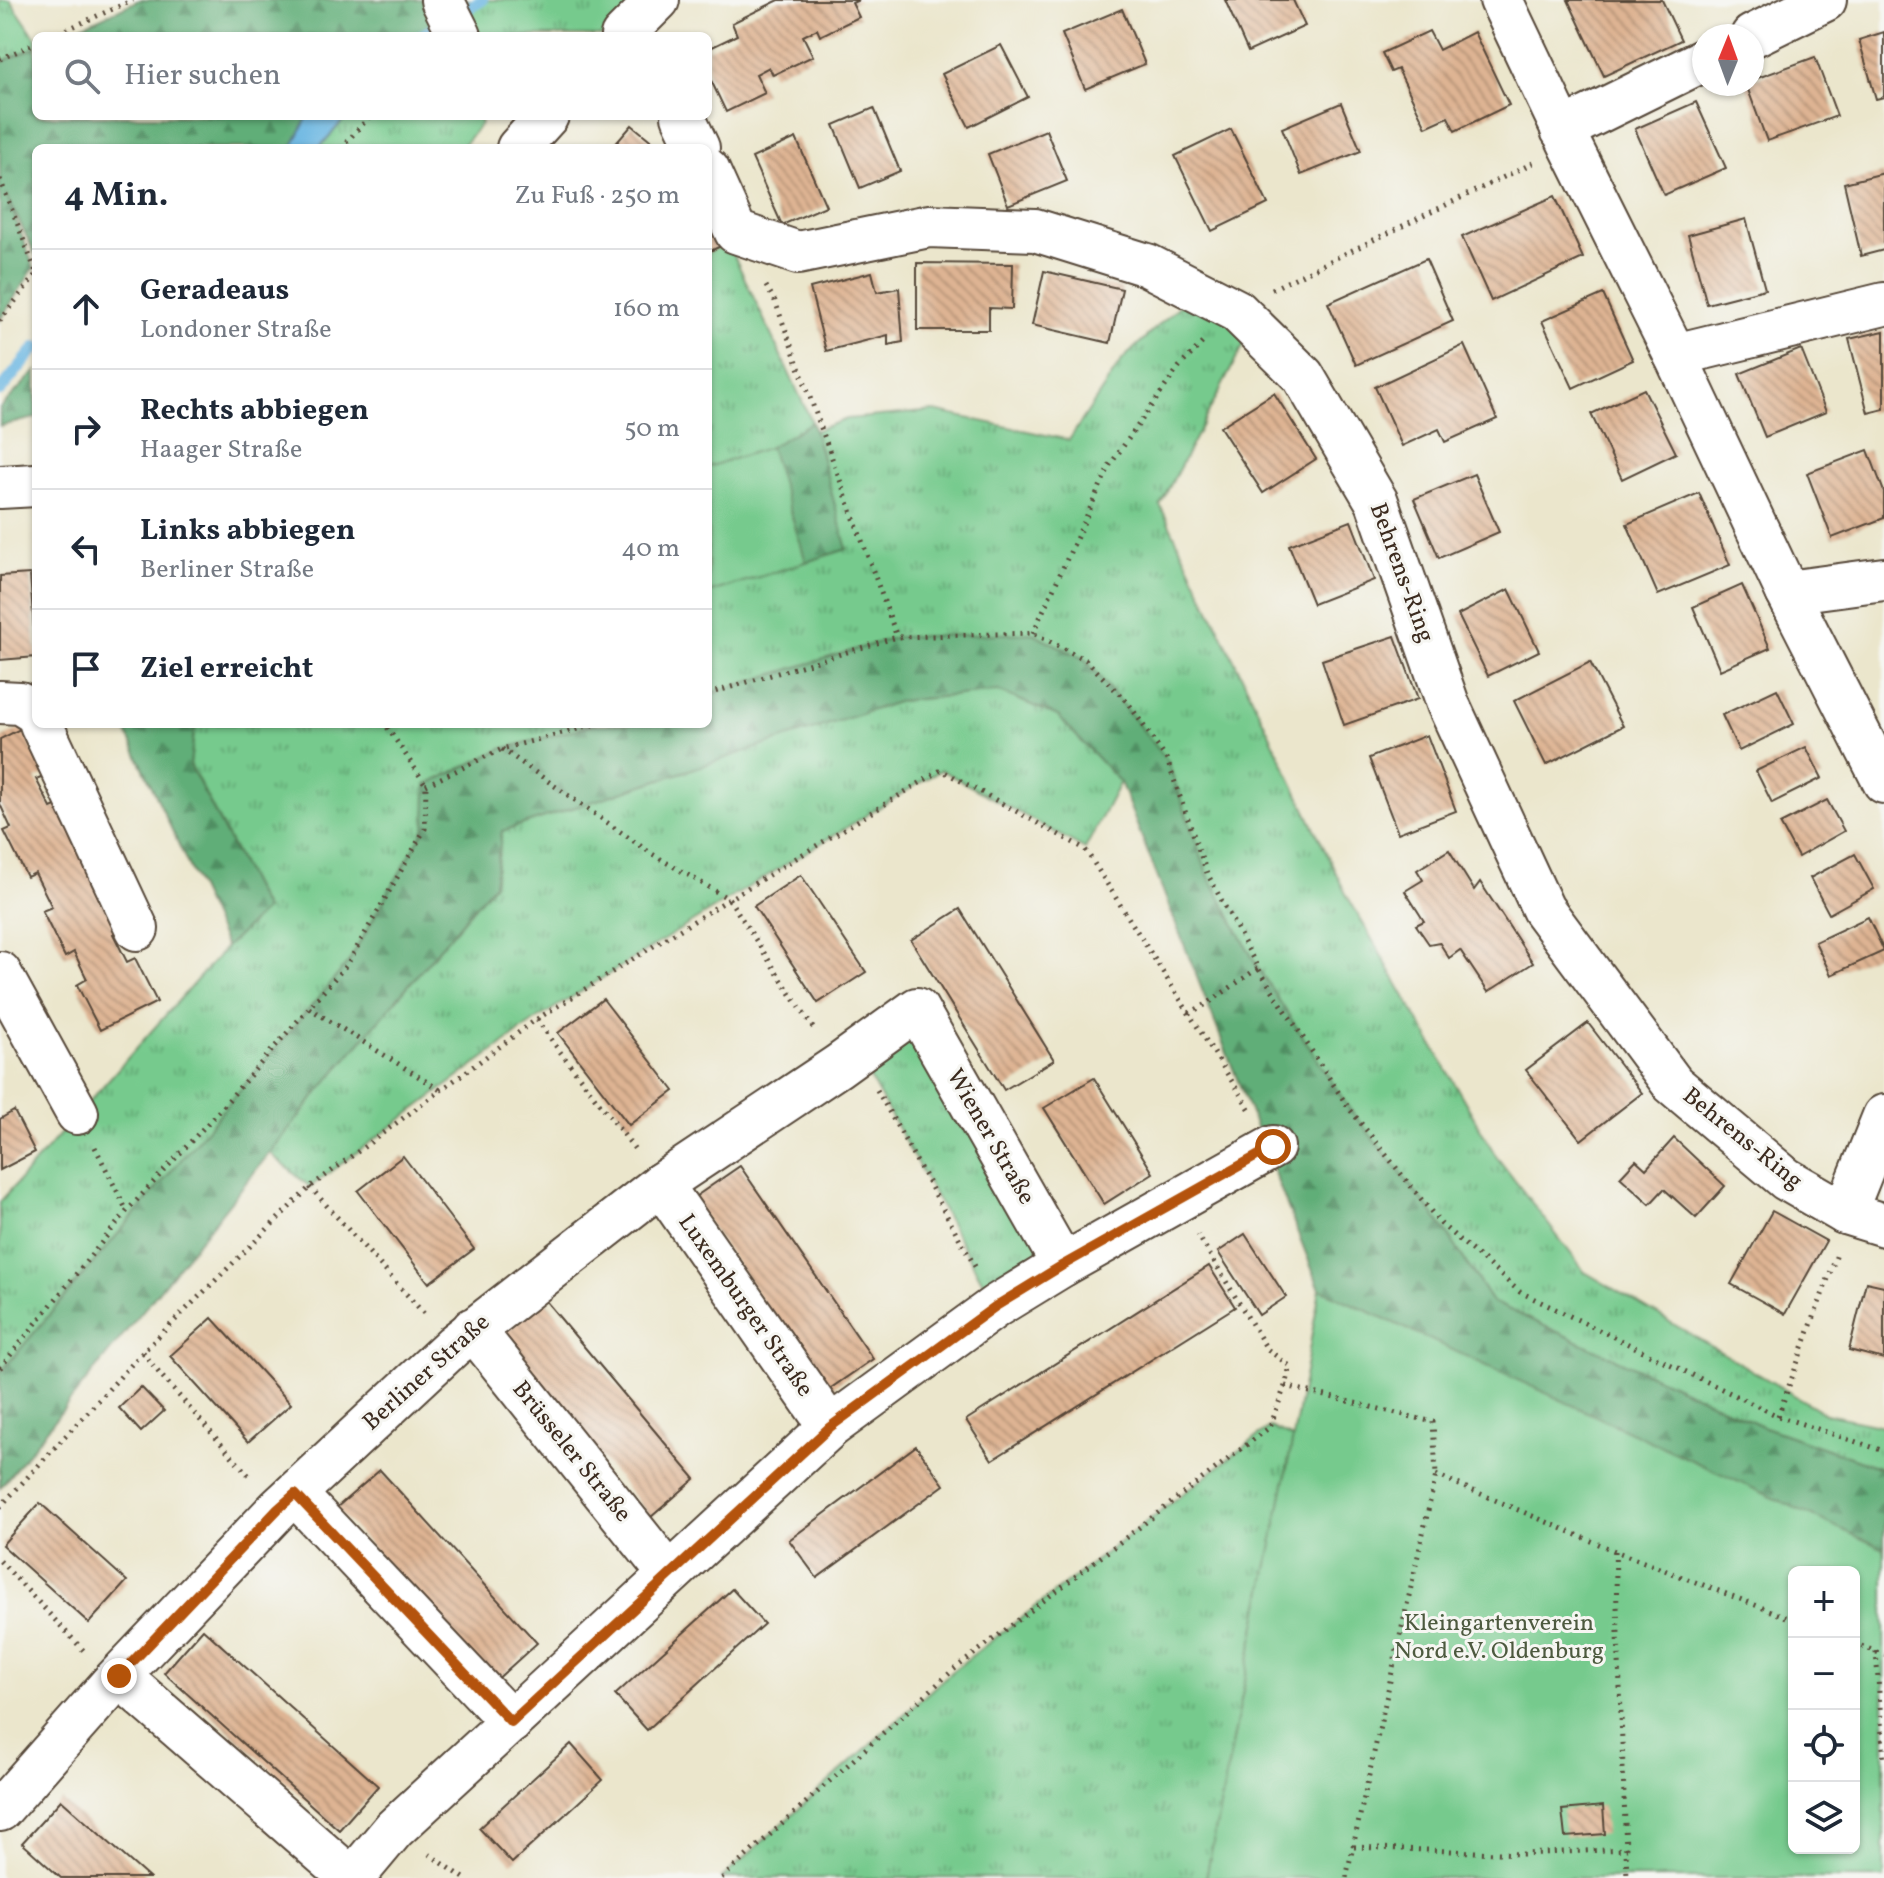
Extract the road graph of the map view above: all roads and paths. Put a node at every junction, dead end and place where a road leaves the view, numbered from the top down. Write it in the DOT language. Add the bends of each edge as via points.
graph roads {
  1 [pos="133,0"];
  2 [pos="1501,0"];
  3 [pos="1825,0"];
  4 [pos="1764,30"];
  5 [pos="61,32"];
  6 [pos="32,45"];
  7 [pos="0,59"];
  8 [pos="1692,66"];
  9 [pos="366,120"];
  10 [pos="685,120"];
  11 [pos="1562,130"];
  12 [pos="345,144"];
  13 [pos="696,144"];
  14 [pos="0,179"];
  15 [pos="712,179"];
  16 [pos="736,232"];
  17 [pos="32,263"];
  18 [pos="32,278"];
  19 [pos="1884,304"];
  20 [pos="0,321"];
  21 [pos="1675,355"];
  22 [pos="32,485"];
  23 [pos="0,487"];
  24 [pos="1884,579"];
  25 [pos="1787,592"];
  26 [pos="897,637"];
  27 [pos="712,693"];
  28 [pos="0,702"];
  29 [pos="32,710"];
  30 [pos="43,728"];
  31 [pos="388,728"];
  32 [pos="581,728"];
  33 [pos="502,749"];
  34 [pos="1884,782"];
  35 [pos="426,785"];
  36 [pos="729,899"];
  37 [pos="137,929"];
  38 [pos="1258,968"];
  39 [pos="0,973"];
  40 [pos="309,1008"];
  41 [pos="917,1009"];
  42 [pos="1189,1013"];
  43 [pos="537,1019"];
  44 [pos="847,1059"];
  45 [pos="440,1090"];
  46 [pos="77,1113"];
  47 [pos="1884,1116"];
  48 [pos="1273,1147"];
  49 [pos="661,1184"];
  50 [pos="310,1187"];
  51 [pos="1177,1200"];
  52 [pos="127,1211"];
  53 [pos="1845,1213"];
  54 [pos="1884,1225"];
  55 [pos="1063,1265"];
  56 [pos="996,1306"];
  57 [pos="463,1338"];
  58 [pos="143,1352"];
  59 [pos="0,1368"];
  60 [pos="1285,1386"];
  61 [pos="1778,1416"];
  62 [pos="830,1427"];
  63 [pos="1884,1451"];
  64 [pos="1436,1475"];
  65 [pos="287,1501"];
  66 [pos="0,1507"];
  67 [pos="1615,1551"];
  68 [pos="0,1561"];
  69 [pos="669,1574"];
  70 [pos="1788,1618"];
  71 [pos="1860,1645"];
  72 [pos="1876,1651"];
  73 [pos="1884,1655"];
  74 [pos="116,1679"];
  75 [pos="511,1722"];
  76 [pos="1884,1762"];
  77 [pos="0,1810"];
  78 [pos="1354,1847"];
  79 [pos="1627,1849"];
  80 [pos="352,1878"];
  81 [pos="722,1878"];
  82 [pos="1346,1878"];
  83 [pos="1627,1878"];
  1 -- 5 [label="path"];
  2 -- 11 [label="street"];
  3 -- 4 [label="street"];
  6 -- 7 [label="path"];
  8 -- 11 [label="street"];
  9 -- 12 [label="path"];
  10 -- 13 [label="street"];
  11 -- 21 [label="street"];
  14 -- 17 [label="path"];
  15 -- 16 [label="street"];
  16 -- 26 [label="path" via="775,301"];
  16 -- 53 [label="street, Behrens-Ring" via="798,253 929,226 1035,230 1147,265 1237,311 1303,376 1377,502 1448,704 1543,909 1673,1084 1786,1179"];
  18 -- 20 [label="path"];
  19 -- 21 [label="street"];
  21 -- 25 [label="street"];
  22 -- 23 [label="street"];
  24 -- 25 [label="street"];
  25 -- 34 [label="street"];
  26 -- 27 [label="path"];
  26 -- 38 [label="path" via="1033,633 1086,660 1129,704 1167,760 1207,873"];
  28 -- 29 [label="street" via="20,703"];
  30 -- 37 [label="street"];
  31 -- 35 [label="path"];
  32 -- 33 [label="path"];
  33 -- 35 [label="path"];
  33 -- 36 [label="path" via="652,854"];
  35 -- 40 [label="path" via="425,829 348,963"];
  36 -- 42 [label="path" via="941,770 1085,849"];
  36 -- 43 [label="path"];
  36 -- 44 [label="path"];
  38 -- 42 [label="path"];
  38 -- 61 [label="path" via="1348,1107 1441,1224 1520,1292"];
  39 -- 46 [label="street"];
  40 -- 45 [label="path"];
  40 -- 52 [label="path"];
  41 -- 44 [label="street, Berliner Straße"];
  41 -- 55 [label="street, Wiener Straße"];
  42 -- 48 [label="path"];
  43 -- 45 [label="path"];
  43 -- 49 [label="path"];
  44 -- 49 [label="street, Berliner Straße"];
  44 -- 56 [label="path"];
  45 -- 50 [label="path"];
  46 -- 52 [label="path"];
  47 -- 53 [label="street"];
  48 -- 51 [label="street"];
  49 -- 57 [label="street, Berliner Straße"];
  49 -- 62 [label="street, Luxemburger Straße"];
  50 -- 57 [label="path"];
  50 -- 58 [label="path"];
  51 -- 55 [label="street"];
  51 -- 60 [label="path" via="1267,1349 1290,1366"];
  52 -- 59 [label="path"];
  53 -- 54 [label="street, Behrens-Ring"];
  53 -- 61 [label="path" via="1840,1247"];
  55 -- 56 [label="street"];
  56 -- 62 [label="street"];
  57 -- 65 [label="street, Berliner Straße"];
  57 -- 69 [label="street, Brüsseler Straße"];
  58 -- 65 [label="path"];
  58 -- 66 [label="path"];
  60 -- 64 [label="path" via="1433,1422"];
  60 -- 81 [label="path" via="1270,1427 952,1671"];
  61 -- 63 [label="path"];
  62 -- 69 [label="street"];
  64 -- 67 [label="path"];
  64 -- 78 [label="path"];
  65 -- 74 [label="street, Berliner Straße"];
  65 -- 75 [label="street"];
  67 -- 70 [label="path"];
  67 -- 79 [label="path"];
  68 -- 74 [label="path"];
  69 -- 75 [label="street"];
  71 -- 72 [label="path"];
  72 -- 73 [label="path"];
  72 -- 76 [label="path"];
  74 -- 77 [label="street, Berliner Straße"];
  74 -- 80 [label="street"];
  75 -- 80 [label="street" via="394,1829"];
  78 -- 79 [label="path" via="1522,1854"];
  78 -- 82 [label="path"];
  79 -- 83 [label="path"];
}
